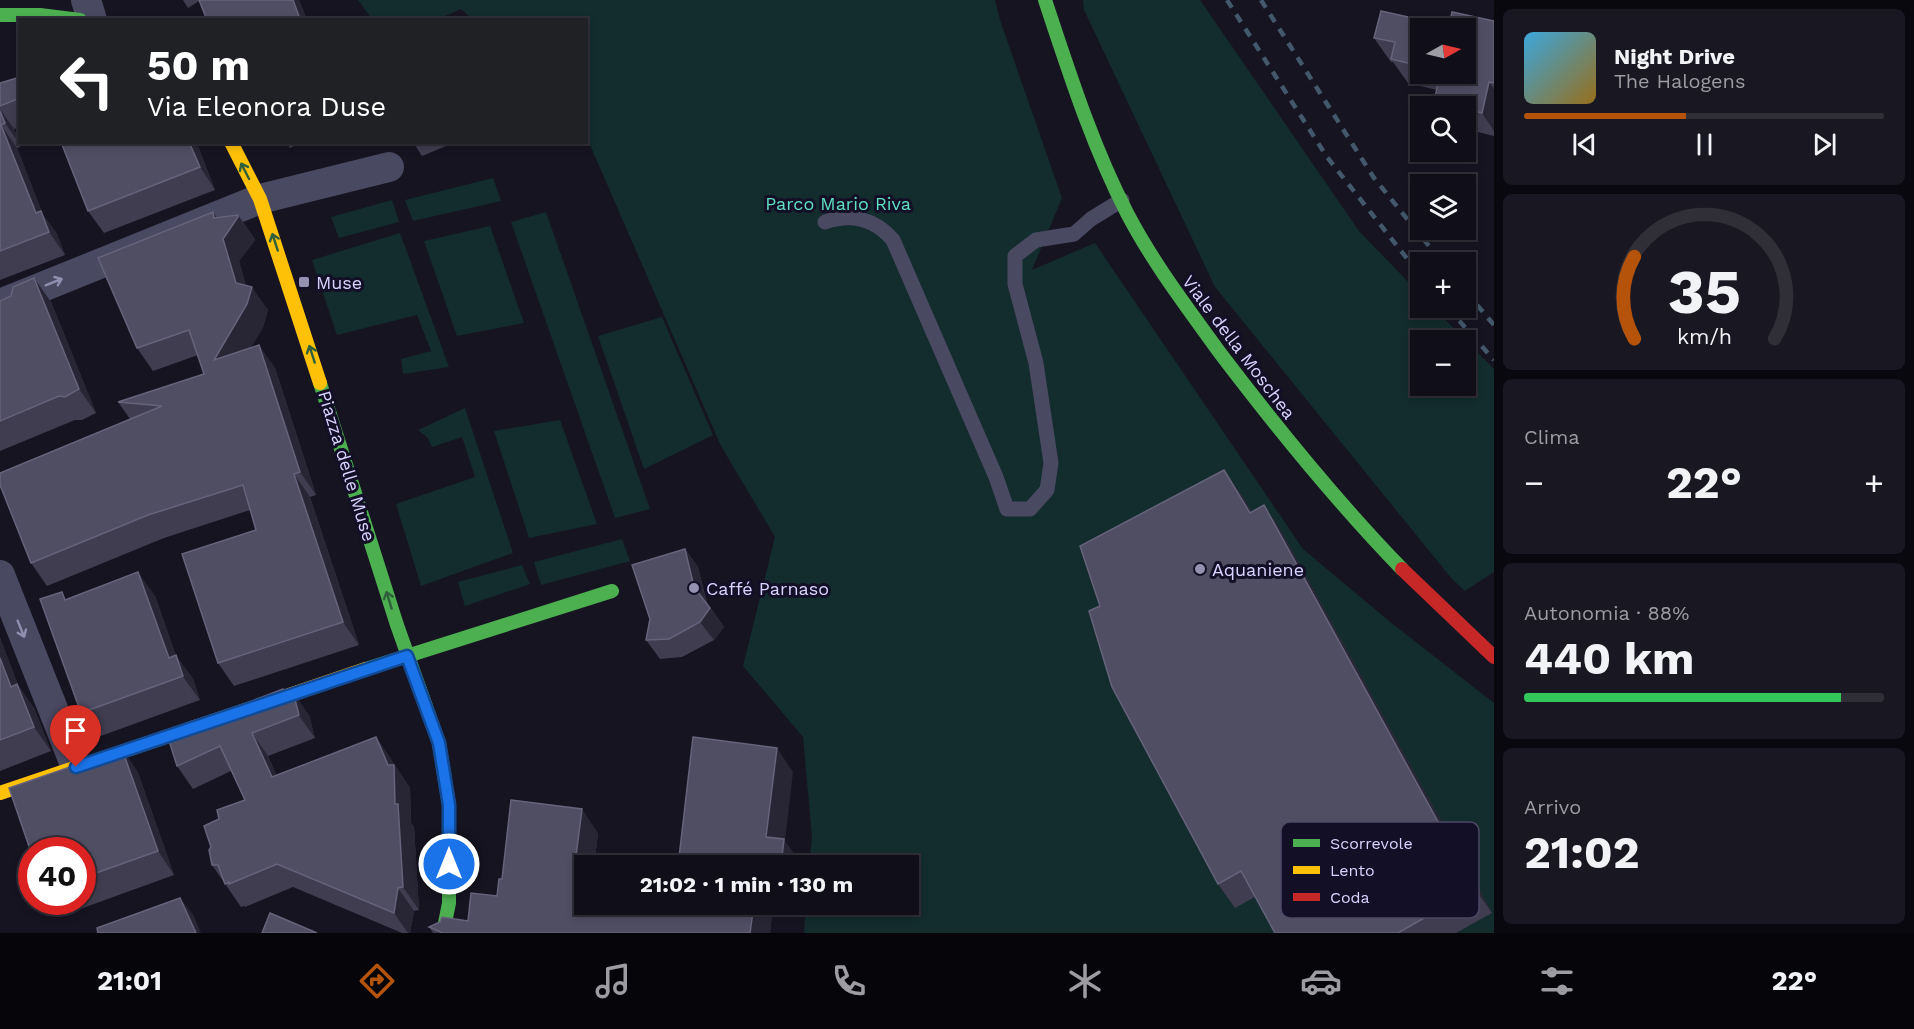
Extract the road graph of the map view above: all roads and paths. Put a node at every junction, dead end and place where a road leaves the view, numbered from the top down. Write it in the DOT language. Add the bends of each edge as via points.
graph roads {
  1 [pos="86,0"];
  2 [pos="1045,0"];
  3 [pos="0,15"];
  4 [pos="64,18"];
  5 [pos="91,18"];
  6 [pos="232,144"];
  7 [pos="389,167"];
  8 [pos="260,199"];
  9 [pos="1122,200"];
  10 [pos="825,222"];
  11 [pos="0,304"];
  12 [pos="0,575"];
  13 [pos="612,591"];
  14 [pos="407,656"];
  15 [pos="1494,657"];
  16 [pos="76,767"];
  17 [pos="0,793"];
  18 [pos="443,933"];
  1 -- 5 [label="street"];
  2 -- 9 [label="street, Viale della Moschea"];
  3 -- 4 [label="street"];
  8 -- 6 [label="street, Piazza delle Muse, one-way"];
  7 -- 8 [label="street"];
  11 -- 8 [label="street, one-way"];
  14 -- 8 [label="street, Piazza delle Muse, one-way"];
  9 -- 10 [label="lane" via="1074,234 1036,240 1015,256 1015,284 1036,363 1052,463 1047,490 1030,509 1007,509 893,240 870,222 847,217"];
  9 -- 15 [label="street, Viale della Moschea" via="1168,282 1265,413 1384,550"];
  12 -- 16 [label="street, one-way"];
  13 -- 14 [label="street"];
  14 -- 16 [label="street"];
  14 -- 18 [label="street, Piazza delle Muse" via="439,743 449,805 449,903"];
  16 -- 17 [label="street"];
}
